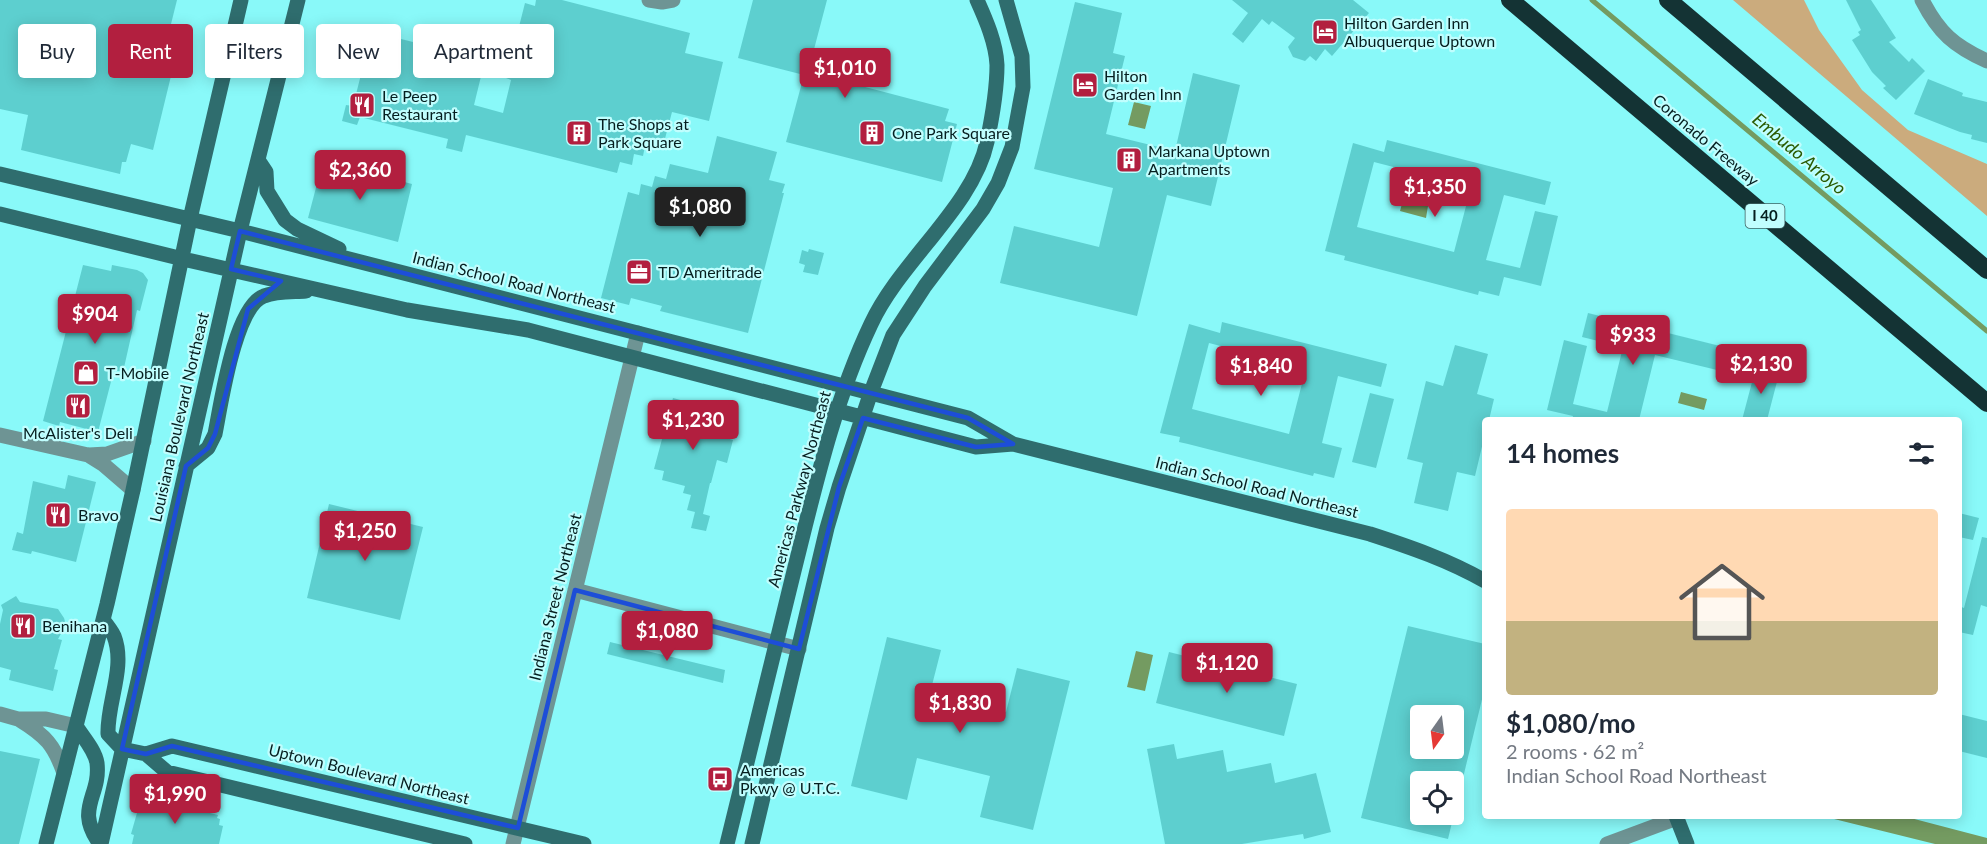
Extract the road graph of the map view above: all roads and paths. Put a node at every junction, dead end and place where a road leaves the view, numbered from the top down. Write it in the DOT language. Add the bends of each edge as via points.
graph roads {
  1 [pos="241,0"];
  2 [pos="298,0"];
  3 [pos="649,0"];
  4 [pos="673,0"];
  5 [pos="977,0"];
  6 [pos="1006,0"];
  7 [pos="1500,0"];
  8 [pos="1510,0"];
  9 [pos="1668,0"];
  10 [pos="1922,0"];
  11 [pos="1543,29"];
  12 [pos="1987,62"];
  13 [pos="258,160"];
  14 [pos="0,174"];
  15 [pos="0,214"];
  16 [pos="190,219"];
  17 [pos="240,231"];
  18 [pos="183,259"];
  19 [pos="231,269"];
  20 [pos="1987,270"];
  21 [pos="410,274"];
  22 [pos="318,290"];
  23 [pos="638,333"];
  24 [pos="632,358"];
  25 [pos="846,386"];
  26 [pos="871,392"];
  27 [pos="1987,403"];
  28 [pos="837,412"];
  29 [pos="863,418"];
  30 [pos="0,435"];
  31 [pos="144,441"];
  32 [pos="1013,444"];
  33 [pos="88,455"];
  34 [pos="186,466"];
  35 [pos="134,490"];
  36 [pos="1482,579"];
  37 [pos="575,590"];
  38 [pos="103,620"];
  39 [pos="776,643"];
  40 [pos="799,649"];
  41 [pos="0,714"];
  42 [pos="18,719"];
  43 [pos="76,726"];
  44 [pos="122,749"];
  45 [pos="146,754"];
  46 [pos="64,773"];
  47 [pos="1672,819"];
  48 [pos="1678,819"];
  49 [pos="518,828"];
  50 [pos="46,844"];
  51 [pos="101,844"];
  52 [pos="465,844"];
  53 [pos="513,844"];
  54 [pos="584,844"];
  55 [pos="727,844"];
  56 [pos="752,844"];
  57 [pos="1607,844"];
  58 [pos="1687,844"];
  1 -- 16 [label="street, Louisiana Boulevard Northeast"];
  2 -- 13 [label="street, Louisiana Boulevard Northeast"];
  3 -- 4 [label="street"];
  5 -- 25 [label="street, Americas Parkway Northeast" via="997,64 987,143 975,177 885,297"];
  6 -- 26 [label="street" via="1022,56 1023,87 1012,147 983,209 893,335"];
  7 -- 11 [label="highway"];
  8 -- 11 [label="highway, Coronado Freeway / I 40"];
  9 -- 20 [label="highway"];
  10 -- 12 [label="street" via="1932,20 1953,43"];
  11 -- 27 [label="highway, Coronado Freeway / I 40"];
  13 -- 17 [label="street, Louisiana Boulevard Northeast"];
  13 -- 21 [label="street" via="266,172 267,191 274,206 297,229 344,251"];
  14 -- 16 [label="street, Indian School Road Northeast"];
  15 -- 18 [label="street, Indian School Road Northeast"];
  16 -- 17 [label="street, Indian School Road Northeast"];
  16 -- 18 [label="street, Louisiana Boulevard Northeast"];
  17 -- 19 [label="street, Louisiana Boulevard Northeast"];
  17 -- 21 [label="street, Indian School Road Northeast"];
  18 -- 19 [label="street, Indian School Road Northeast"];
  18 -- 31 [label="street, Louisiana Boulevard Northeast"];
  19 -- 22 [label="street, Indian School Road Northeast"];
  19 -- 34 [label="street, Louisiana Boulevard Northeast"];
  21 -- 23 [label="street, Indian School Road Northeast"];
  22 -- 24 [label="street, Indian School Road Northeast" via="528,330"];
  22 -- 34 [label="street" via="263,296 248,309 235,343 215,434 208,448"];
  23 -- 24 [label="street, Indiana Street Northeast"];
  23 -- 25 [label="street, Indian School Road Northeast"];
  24 -- 28 [label="street, Indian School Road Northeast"];
  24 -- 37 [label="street, Indiana Street Northeast"];
  25 -- 26 [label="street, Indian School Road Northeast"];
  25 -- 28 [label="street, Americas Parkway Northeast"];
  26 -- 29 [label="street"];
  26 -- 32 [label="street, Indian School Road Northeast" via="968,418"];
  28 -- 29 [label="street, Indian School Road Northeast"];
  28 -- 39 [label="street, Americas Parkway Northeast"];
  29 -- 32 [label="street, Indian School Road Northeast" via="976,447"];
  29 -- 40 [label="street" via="836,497"];
  30 -- 33 [label="street"];
  31 -- 33 [label="street" via="107,454"];
  31 -- 35 [label="street, Louisiana Boulevard Northeast"];
  32 -- 36 [label="street, Indian School Road Northeast" via="1381,538 1415,548"];
  33 -- 35 [label="street"];
  34 -- 44 [label="street, Louisiana Boulevard Northeast"];
  35 -- 38 [label="street, Louisiana Boulevard Northeast"];
  37 -- 39 [label="street"];
  37 -- 49 [label="street, Indiana Street Northeast"];
  38 -- 43 [label="street, Louisiana Boulevard Northeast"];
  38 -- 44 [label="street" via="113,634 117,651 108,734"];
  39 -- 40 [label="street"];
  39 -- 55 [label="street, Americas Parkway Northeast"];
  40 -- 56 [label="street"];
  41 -- 42 [label="street"];
  42 -- 43 [label="street"];
  42 -- 46 [label="street" via="38,731 56,750"];
  43 -- 46 [label="street, Louisiana Boulevard Northeast"];
  43 -- 51 [label="street" via="97,762 88,813 89,824"];
  44 -- 45 [label="street, Uptown Boulevard Northeast"];
  44 -- 51 [label="street, Louisiana Boulevard Northeast"];
  45 -- 49 [label="street, Uptown Boulevard Northeast" via="172,746"];
  45 -- 52 [label="street, Uptown Boulevard Northeast" via="167,772"];
  46 -- 50 [label="street, Louisiana Boulevard Northeast"];
  47 -- 57 [label="street"];
  48 -- 58 [label="street"];
  49 -- 53 [label="street, Indiana Street Northeast"];
  49 -- 54 [label="street, Uptown Boulevard Northeast"];
}
